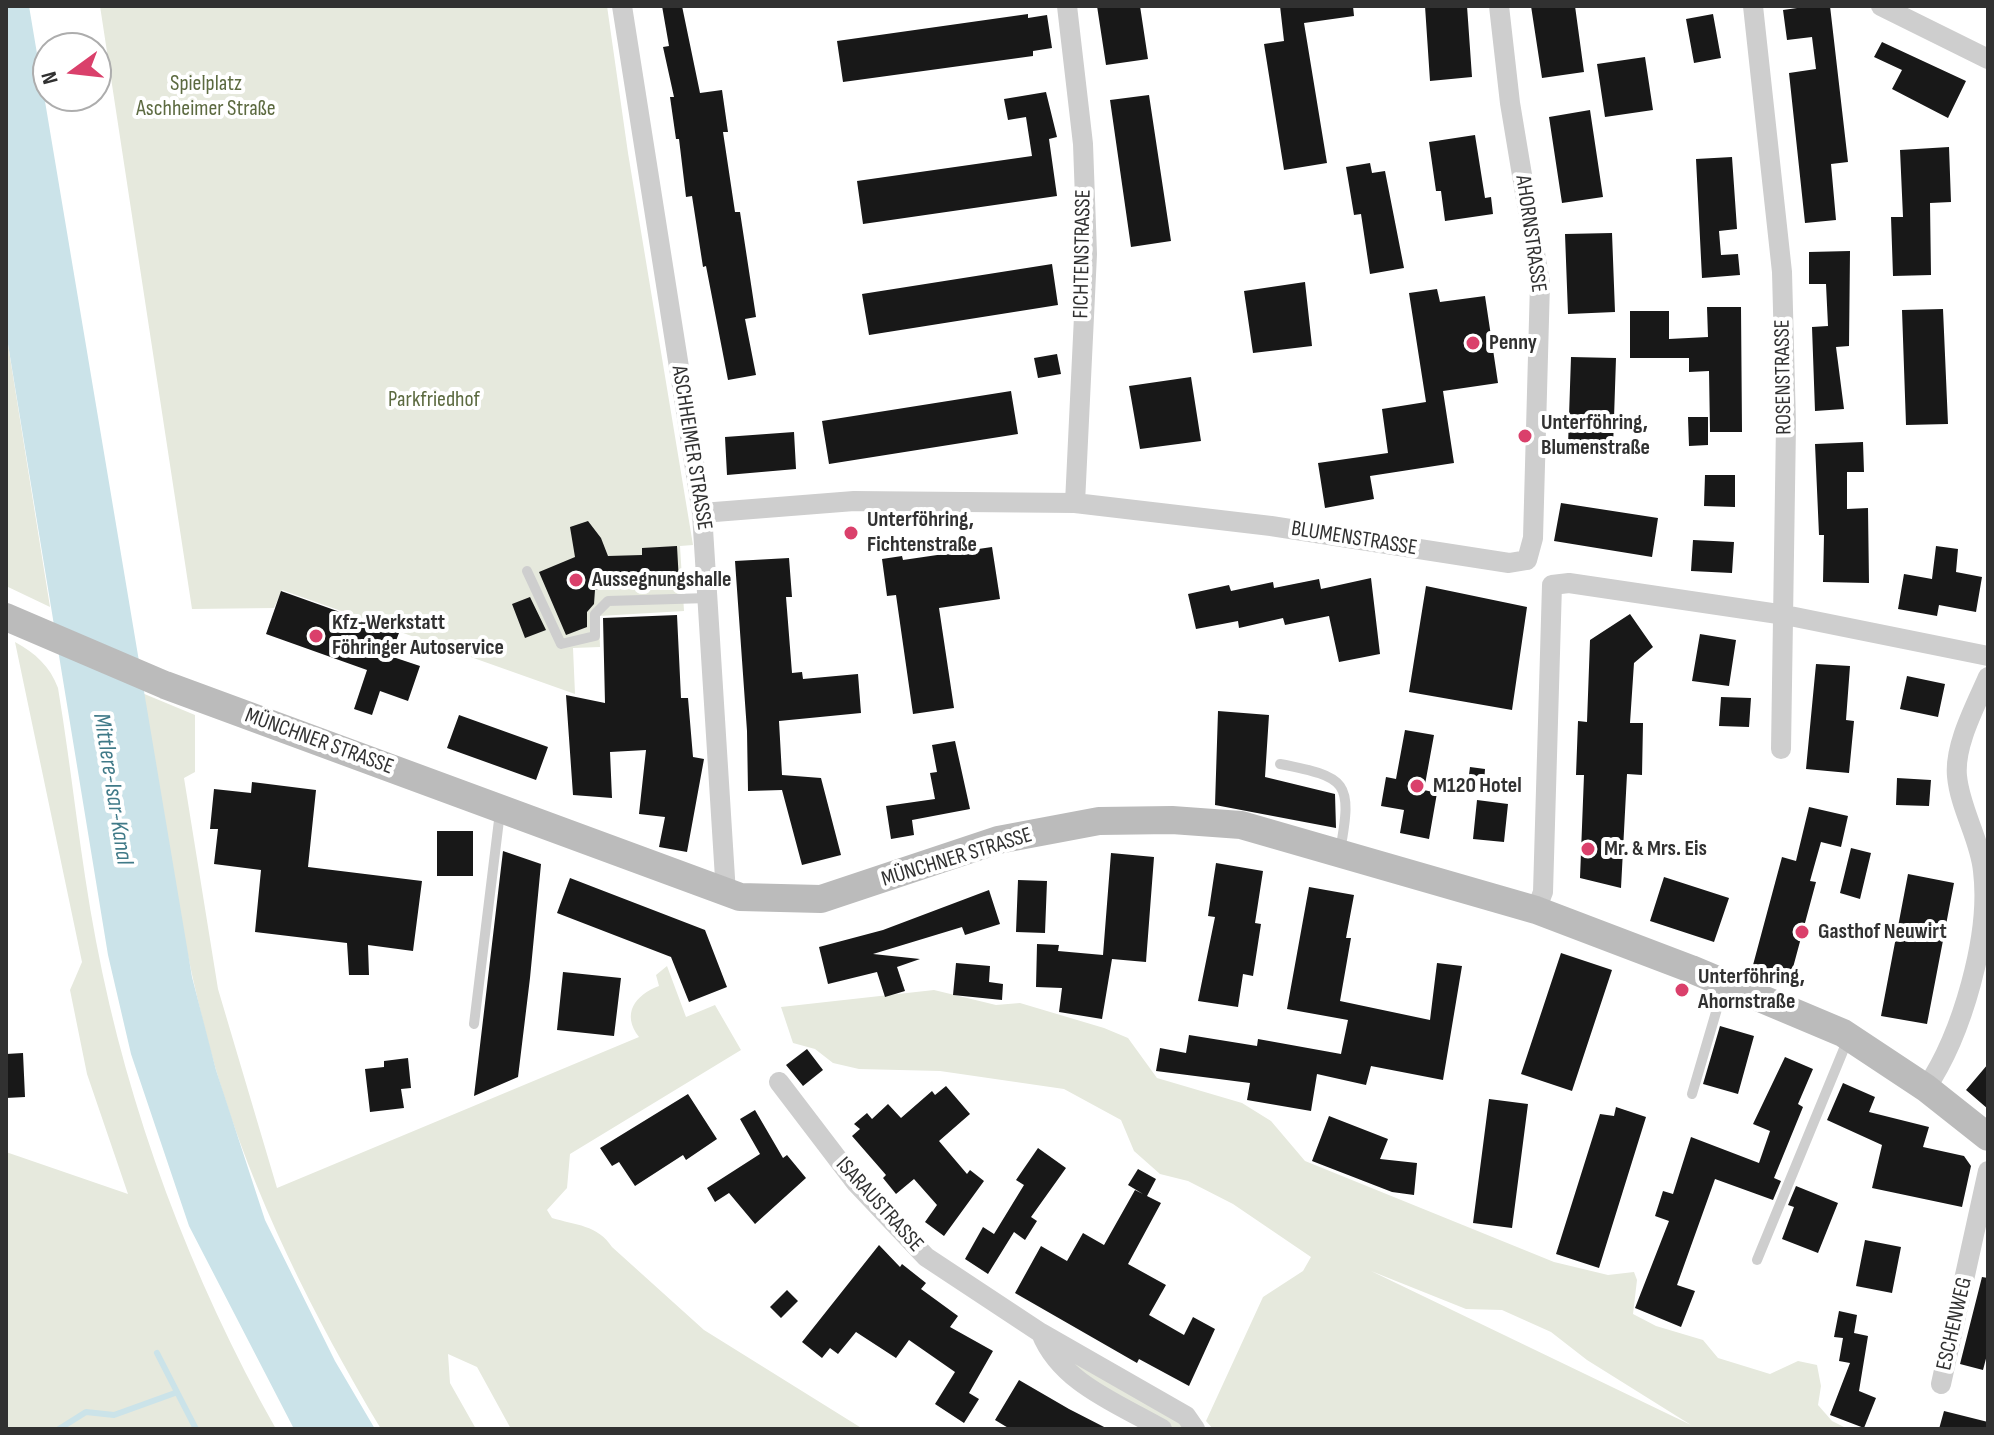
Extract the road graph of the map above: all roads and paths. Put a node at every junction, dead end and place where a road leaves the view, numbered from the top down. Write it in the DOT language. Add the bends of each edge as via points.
graph roads {
  1 [pos="622,6"];
  2 [pos="1067,6"];
  3 [pos="1499,6"];
  4 [pos="1753,6"];
  5 [pos="1881,6"];
  6 [pos="1988,58"];
  7 [pos="1075,503"];
  8 [pos="702,513"];
  9 [pos="1527,560"];
  10 [pos="527,571"];
  11 [pos="1552,585"];
  12 [pos="708,598"];
  13 [pos="1785,615"];
  14 [pos="16,621"];
  15 [pos="1988,656"];
  16 [pos="1988,677"];
  17 [pos="1781,749"];
  18 [pos="1280,764"];
  19 [pos="500,812"];
  20 [pos="1340,853"];
  21 [pos="726,894"];
  22 [pos="1536,910"];
  23 [pos="1980,974"];
  24 [pos="1724,984"];
  25 [pos="474,1024"];
  26 [pos="1849,1037"];
  27 [pos="779,1082"];
  28 [pos="1926,1088"];
  29 [pos="1692,1094"];
  30 [pos="1988,1137"];
  31 [pos="1988,1171"];
  32 [pos="1757,1260"];
  33 [pos="1041,1333"];
  34 [pos="1941,1384"];
  35 [pos="1162,1429"];
  36 [pos="1195,1429"];
  1 -- 8 [label="street, ASCHHEIMER STRASSE"];
  2 -- 7 [label="street, FICHTENSTRASSE" via="1083,144 1087,254"];
  3 -- 9 [label="street, AHORNSTRASSE" via="1540,283 1533,538"];
  4 -- 13 [label="street, ROSENSTRASSE" via="1782,272"];
  5 -- 6 [label="street"];
  7 -- 8 [label="street, BLUMENSTRASSE" via="854,501"];
  7 -- 9 [label="street, BLUMENSTRASSE" via="1271,526 1509,563"];
  8 -- 12 [label="street, ASCHHEIMER STRASSE"];
  9 -- 11 [label="street"];
  10 -- 12 [label="lane" via="561,644 595,636 595,614 608,601"];
  11 -- 13 [label="street" via="1569,583"];
  11 -- 22 [label="street" via="1543,892"];
  12 -- 21 [label="street, ASCHHEIMER STRASSE"];
  13 -- 15 [label="street"];
  13 -- 17 [label="street, ROSENSTRASSE"];
  14 -- 19 [label="main road, MÜNCHNER STRASSE" via="165,685"];
  16 -- 23 [label="street" via="1957,775 1983,870"];
  18 -- 20 [label="lane" via="1327,773 1341,785 1346,806"];
  19 -- 21 [label="main road, MÜNCHNER STRASSE"];
  19 -- 25 [label="lane"];
  20 -- 21 [label="main road, MÜNCHNER STRASSE" via="1241,825 1112,819 998,840 821,899"];
  20 -- 22 [label="main road, MÜNCHNER STRASSE"];
  22 -- 24 [label="main road, MÜNCHNER STRASSE"];
  23 -- 28 [label="street"];
  24 -- 26 [label="main road, MÜNCHNER STRASSE"];
  24 -- 29 [label="lane"];
  26 -- 28 [label="main road, MÜNCHNER STRASSE"];
  26 -- 32 [label="lane"];
  27 -- 33 [label="street, ISARAUSTRASSE" via="856,1183 926,1257"];
  28 -- 30 [label="main road, MÜNCHNER STRASSE"];
  31 -- 34 [label="street, ESCHENWEG"];
  33 -- 35 [label="street, ISARAUSTRASSE" via="1049,1354 1074,1379"];
  33 -- 36 [label="street, ISARAUSTRASSE" via="1186,1416"];
}
